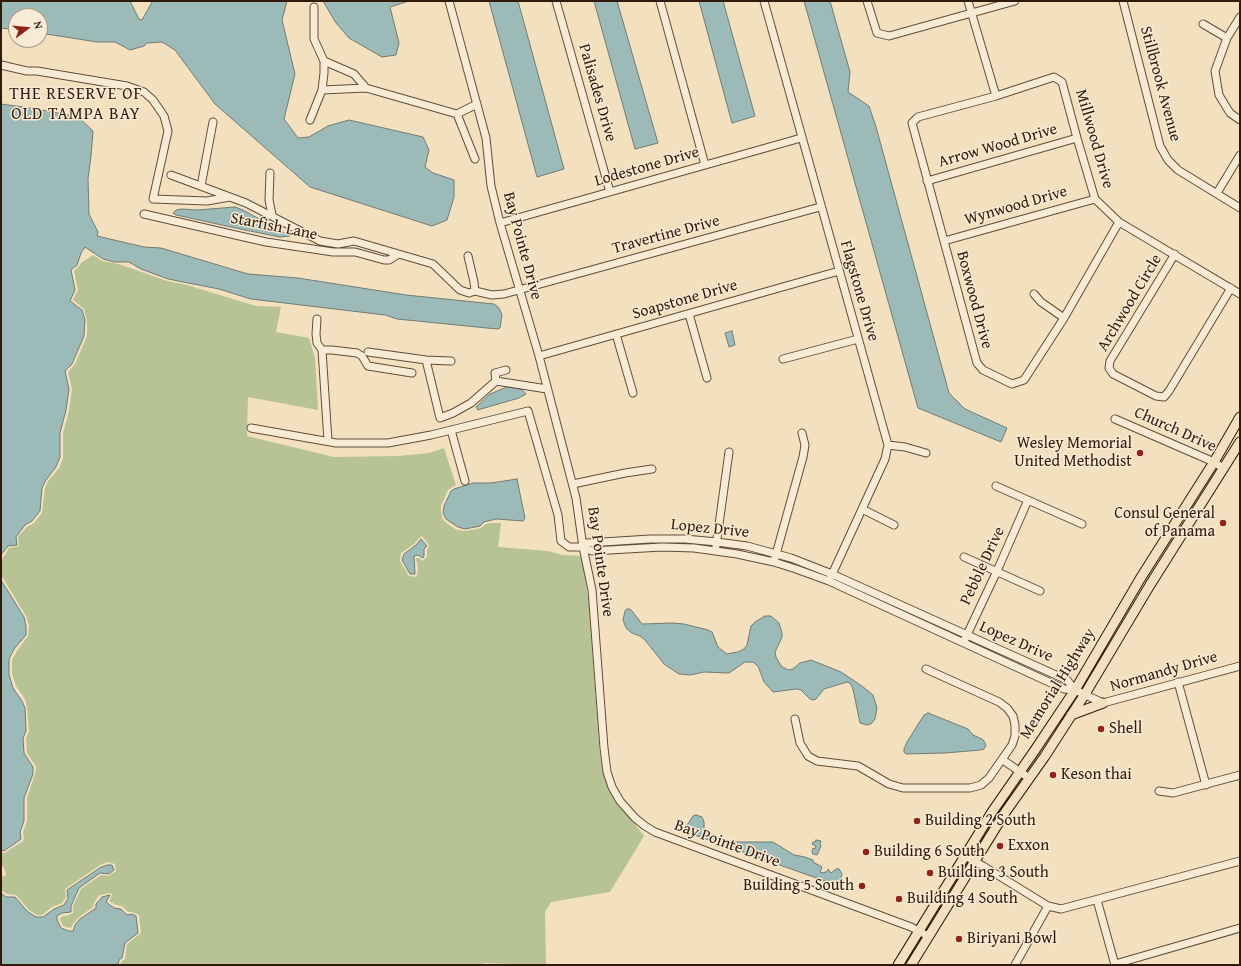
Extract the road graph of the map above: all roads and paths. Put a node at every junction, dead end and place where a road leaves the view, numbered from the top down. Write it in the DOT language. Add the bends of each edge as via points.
graph roads {
  1 [pos="449,1"];
  2 [pos="556,1"];
  3 [pos="660,1"];
  4 [pos="764,1"];
  5 [pos="867,1"];
  6 [pos="968,1"];
  7 [pos="1015,1"];
  8 [pos="1123,1"];
  9 [pos="314,6"];
  10 [pos="972,14"];
  11 [pos="1240,17"];
  12 [pos="1203,24"];
  13 [pos="1228,38"];
  14 [pos="324,61"];
  15 [pos="1,65"];
  16 [pos="366,88"];
  17 [pos="322,90"];
  18 [pos="996,96"];
  19 [pos="477,104"];
  20 [pos="457,114"];
  21 [pos="310,120"];
  22 [pos="1240,120"];
  23 [pos="213,122"];
  24 [pos="801,138"];
  25 [pos="1077,138"];
  26 [pos="1240,155"];
  27 [pos="475,160"];
  28 [pos="705,165"];
  29 [pos="270,173"];
  30 [pos="171,175"];
  31 [pos="927,181"];
  32 [pos="201,186"];
  33 [pos="610,192"];
  34 [pos="1217,193"];
  35 [pos="232,197"];
  36 [pos="1096,199"];
  37 [pos="820,207"];
  38 [pos="1240,208"];
  39 [pos="144,214"];
  40 [pos="272,215"];
  41 [pos="1119,222"];
  42 [pos="500,223"];
  43 [pos="944,241"];
  44 [pos="1175,254"];
  45 [pos="397,255"];
  46 [pos="468,256"];
  47 [pos="839,271"];
  48 [pos="1231,288"];
  49 [pos="519,290"];
  50 [pos="475,292"];
  51 [pos="1034,294"];
  52 [pos="1240,294"];
  53 [pos="688,314"];
  54 [pos="1064,318"];
  55 [pos="317,319"];
  56 [pos="616,334"];
  57 [pos="858,339"];
  58 [pos="322,350"];
  59 [pos="368,352"];
  60 [pos="539,356"];
  61 [pos="783,359"];
  62 [pos="426,360"];
  63 [pos="451,361"];
  64 [pos="506,370"];
  65 [pos="412,373"];
  66 [pos="707,378"];
  67 [pos="496,381"];
  68 [pos="547,389"];
  69 [pos="633,393"];
  70 [pos="1240,417"];
  71 [pos="1115,419"];
  72 [pos="251,428"];
  73 [pos="451,430"];
  74 [pos="802,433"];
  75 [pos="328,441"];
  76 [pos="1240,442"];
  77 [pos="888,445"];
  78 [pos="729,452"];
  79 [pos="926,453"];
  80 [pos="1214,462"];
  81 [pos="1223,468"];
  82 [pos="652,469"];
  83 [pos="464,481"];
  84 [pos="573,484"];
  85 [pos="996,486"];
  86 [pos="1028,500"];
  87 [pos="862,509"];
  88 [pos="894,524"];
  89 [pos="1082,524"];
  90 [pos="717,542"];
  91 [pos="583,547"];
  92 [pos="716,550"];
  93 [pos="776,554"];
  94 [pos="964,556"];
  95 [pos="774,562"];
  96 [pos="997,571"];
  97 [pos="832,574"];
  98 [pos="828,581"];
  99 [pos="1040,591"];
  100 [pos="966,635"];
  101 [pos="963,643"];
  102 [pos="1240,667"];
  103 [pos="926,669"];
  104 [pos="1178,682"];
  105 [pos="1074,690"];
  106 [pos="1085,694"];
  107 [pos="1103,703"];
  108 [pos="1071,715"];
  109 [pos="795,719"];
  110 [pos="1003,760"];
  111 [pos="1019,771"];
  112 [pos="1240,775"];
  113 [pos="1029,778"];
  114 [pos="1206,785"];
  115 [pos="1159,791"];
  116 [pos="965,856"];
  117 [pos="974,861"];
  118 [pos="1240,861"];
  119 [pos="1097,900"];
  120 [pos="1048,906"];
  121 [pos="1240,928"];
  122 [pos="919,930"];
  123 [pos="928,936"];
  124 [pos="898,965"];
  125 [pos="911,965"];
  126 [pos="1015,965"];
  127 [pos="1115,965"];
  1 -- 19 [label="street, Bay Pointe Drive"];
  2 -- 33 [label="street, Palisades Drive"];
  3 -- 28 [label="street"];
  4 -- 24 [label="street, Flagstone Drive"];
  5 -- 10 [label="street" via="877,32 889,36"];
  6 -- 10 [label="street"];
  7 -- 10 [label="street"];
  8 -- 34 [label="street, Stillbrook Avenue" via="1160,146 1178,170"];
  9 -- 14 [label="street" via="314,39"];
  10 -- 18 [label="street"];
  11 -- 13 [label="street"];
  12 -- 13 [label="street"];
  13 -- 22 [label="street" via="1216,72 1219,95 1230,113"];
  14 -- 16 [label="street" via="354,74"];
  14 -- 17 [label="street"];
  15 -- 35 [label="street" via="127,86 144,92 164,116 168,131 153,199 207,201"];
  16 -- 17 [label="street"];
  16 -- 20 [label="street"];
  17 -- 21 [label="street"];
  18 -- 25 [label="street, Millwood Drive" via="1054,77 1062,82"];
  18 -- 31 [label="street, Boxwood Drive" via="918,117 912,123"];
  19 -- 20 [label="street"];
  19 -- 42 [label="street, Bay Pointe Drive" via="486,138 491,186"];
  20 -- 27 [label="street"];
  23 -- 32 [label="street"];
  24 -- 28 [label="street, Lodestone Drive"];
  24 -- 37 [label="street, Flagstone Drive"];
  25 -- 31 [label="street, Arrow Wood Drive"];
  25 -- 36 [label="street, Millwood Drive"];
  26 -- 34 [label="street"];
  28 -- 33 [label="street, Lodestone Drive"];
  29 -- 40 [label="street" via="269,200"];
  30 -- 32 [label="street, Travertine Drive"];
  31 -- 43 [label="street, Boxwood Drive"];
  32 -- 35 [label="street, Travertine Drive"];
  33 -- 42 [label="street, Lodestone Drive"];
  34 -- 38 [label="street, Stillbrook Avenue"];
  35 -- 40 [label="street, Travertine Drive"];
  36 -- 41 [label="street, Millwood Drive"];
  36 -- 43 [label="street, Wynwood Drive"];
  37 -- 47 [label="street, Flagstone Drive"];
  37 -- 49 [label="street, Travertine Drive"];
  39 -- 45 [label="street, Starfish Lane" via="266,242 333,252 355,252 384,260"];
  40 -- 45 [label="street, Travertine Drive" via="320,241 338,244 354,241"];
  41 -- 44 [label="street, Millwood Drive"];
  41 -- 54 [label="street, Boxwood Drive"];
  42 -- 49 [label="street, Bay Pointe Drive"];
  43 -- 54 [label="street, Boxwood Drive" via="977,363 983,370 1012,384 1024,380"];
  44 -- 48 [label="street, Millwood Drive"];
  44 -- 48 [label="street, Archwood Circle" via="1110,361 1109,368 1113,374 1156,396 1164,397"];
  45 -- 50 [label="street, Travertine Drive" via="433,264 460,290"];
  46 -- 50 [label="street"];
  47 -- 53 [label="street, Soapstone Drive"];
  47 -- 57 [label="street, Flagstone Drive"];
  48 -- 52 [label="street, Millwood Drive"];
  49 -- 50 [label="street, Travertine Drive" via="492,295"];
  49 -- 60 [label="street, Bay Pointe Drive"];
  51 -- 54 [label="street"];
  53 -- 56 [label="street, Soapstone Drive"];
  53 -- 66 [label="street"];
  55 -- 58 [label="street" via="317,343"];
  56 -- 60 [label="street, Soapstone Drive"];
  56 -- 69 [label="street"];
  57 -- 61 [label="street"];
  57 -- 77 [label="street, Flagstone Drive"];
  58 -- 65 [label="street" via="357,352 368,366"];
  58 -- 75 [label="street"];
  59 -- 62 [label="street"];
  60 -- 68 [label="street, Bay Pointe Drive"];
  62 -- 63 [label="street"];
  62 -- 67 [label="street" via="440,418 471,403"];
  64 -- 67 [label="street" via="495,373"];
  67 -- 68 [label="street"];
  68 -- 84 [label="street, Bay Pointe Drive"];
  70 -- 80 [label="main road, Memorial Highway"];
  71 -- 80 [label="street, Church Drive"];
  72 -- 75 [label="street"];
  73 -- 75 [label="street" via="388,443"];
  73 -- 83 [label="street"];
  73 -- 91 [label="street" via="528,411 558,515 561,541 569,548"];
  74 -- 93 [label="street" via="805,451"];
  76 -- 81 [label="main road, Memorial Highway"];
  77 -- 79 [label="street"];
  77 -- 87 [label="street" via="886,456"];
  78 -- 90 [label="street"];
  80 -- 81 [label="street, Church Drive"];
  80 -- 105 [label="main road, Memorial Highway"];
  81 -- 106 [label="main road, Memorial Highway"];
  82 -- 84 [label="street"];
  84 -- 91 [label="street, Bay Pointe Drive"];
  85 -- 86 [label="street"];
  86 -- 89 [label="street"];
  86 -- 96 [label="street, Pebble Drive"];
  87 -- 88 [label="street"];
  87 -- 97 [label="street"];
  90 -- 91 [label="street, Lopez Drive" via="650,538 587,543"];
  90 -- 92 [label="street"];
  90 -- 93 [label="street, Lopez Drive" via="747,546"];
  91 -- 92 [label="street, Lopez Drive" via="592,551 662,547"];
  91 -- 122 [label="street, Bay Pointe Drive" via="592,590 605,764 612,787 625,807 640,822 665,836"];
  92 -- 95 [label="street, Lopez Drive"];
  93 -- 95 [label="street"];
  93 -- 97 [label="street, Lopez Drive" via="799,560"];
  94 -- 96 [label="street"];
  95 -- 98 [label="street, Lopez Drive"];
  96 -- 99 [label="street"];
  96 -- 100 [label="street, Pebble Drive"];
  97 -- 98 [label="street"];
  97 -- 100 [label="street, Lopez Drive"];
  98 -- 101 [label="street, Lopez Drive"];
  100 -- 101 [label="street, Pebble Drive"];
  100 -- 105 [label="street, Lopez Drive" via="1066,680"];
  101 -- 105 [label="street, Lopez Drive" via="1064,688"];
  102 -- 104 [label="street, Normandy Drive"];
  103 -- 110 [label="street" via="1007,708 1013,716 1015,736"];
  104 -- 107 [label="street, Normandy Drive"];
  104 -- 114 [label="street"];
  105 -- 106 [label="street, Normandy Drive"];
  105 -- 111 [label="main road, Memorial Highway"];
  106 -- 107 [label="street, Normandy Drive"];
  106 -- 108 [label="main road, Memorial Highway"];
  107 -- 108 [label="main road"];
  108 -- 113 [label="main road, Memorial Highway"];
  109 -- 110 [label="street" via="800,743 811,758 858,766 898,787 975,787 987,781"];
  110 -- 111 [label="street"];
  111 -- 113 [label="street"];
  111 -- 116 [label="main road, Memorial Highway"];
  112 -- 114 [label="street"];
  113 -- 117 [label="main road, Memorial Highway"];
  114 -- 115 [label="street" via="1173,794"];
  116 -- 117 [label="street"];
  116 -- 122 [label="main road, Memorial Highway"];
  117 -- 120 [label="street"];
  117 -- 123 [label="main road, Memorial Highway"];
  118 -- 119 [label="street"];
  119 -- 120 [label="street" via="1063,908"];
  119 -- 127 [label="street"];
  120 -- 126 [label="street"];
  121 -- 127 [label="street"];
  122 -- 123 [label="street, Bay Pointe Drive"];
  122 -- 124 [label="main road, Memorial Highway"];
  123 -- 125 [label="main road, Memorial Highway"];
}
